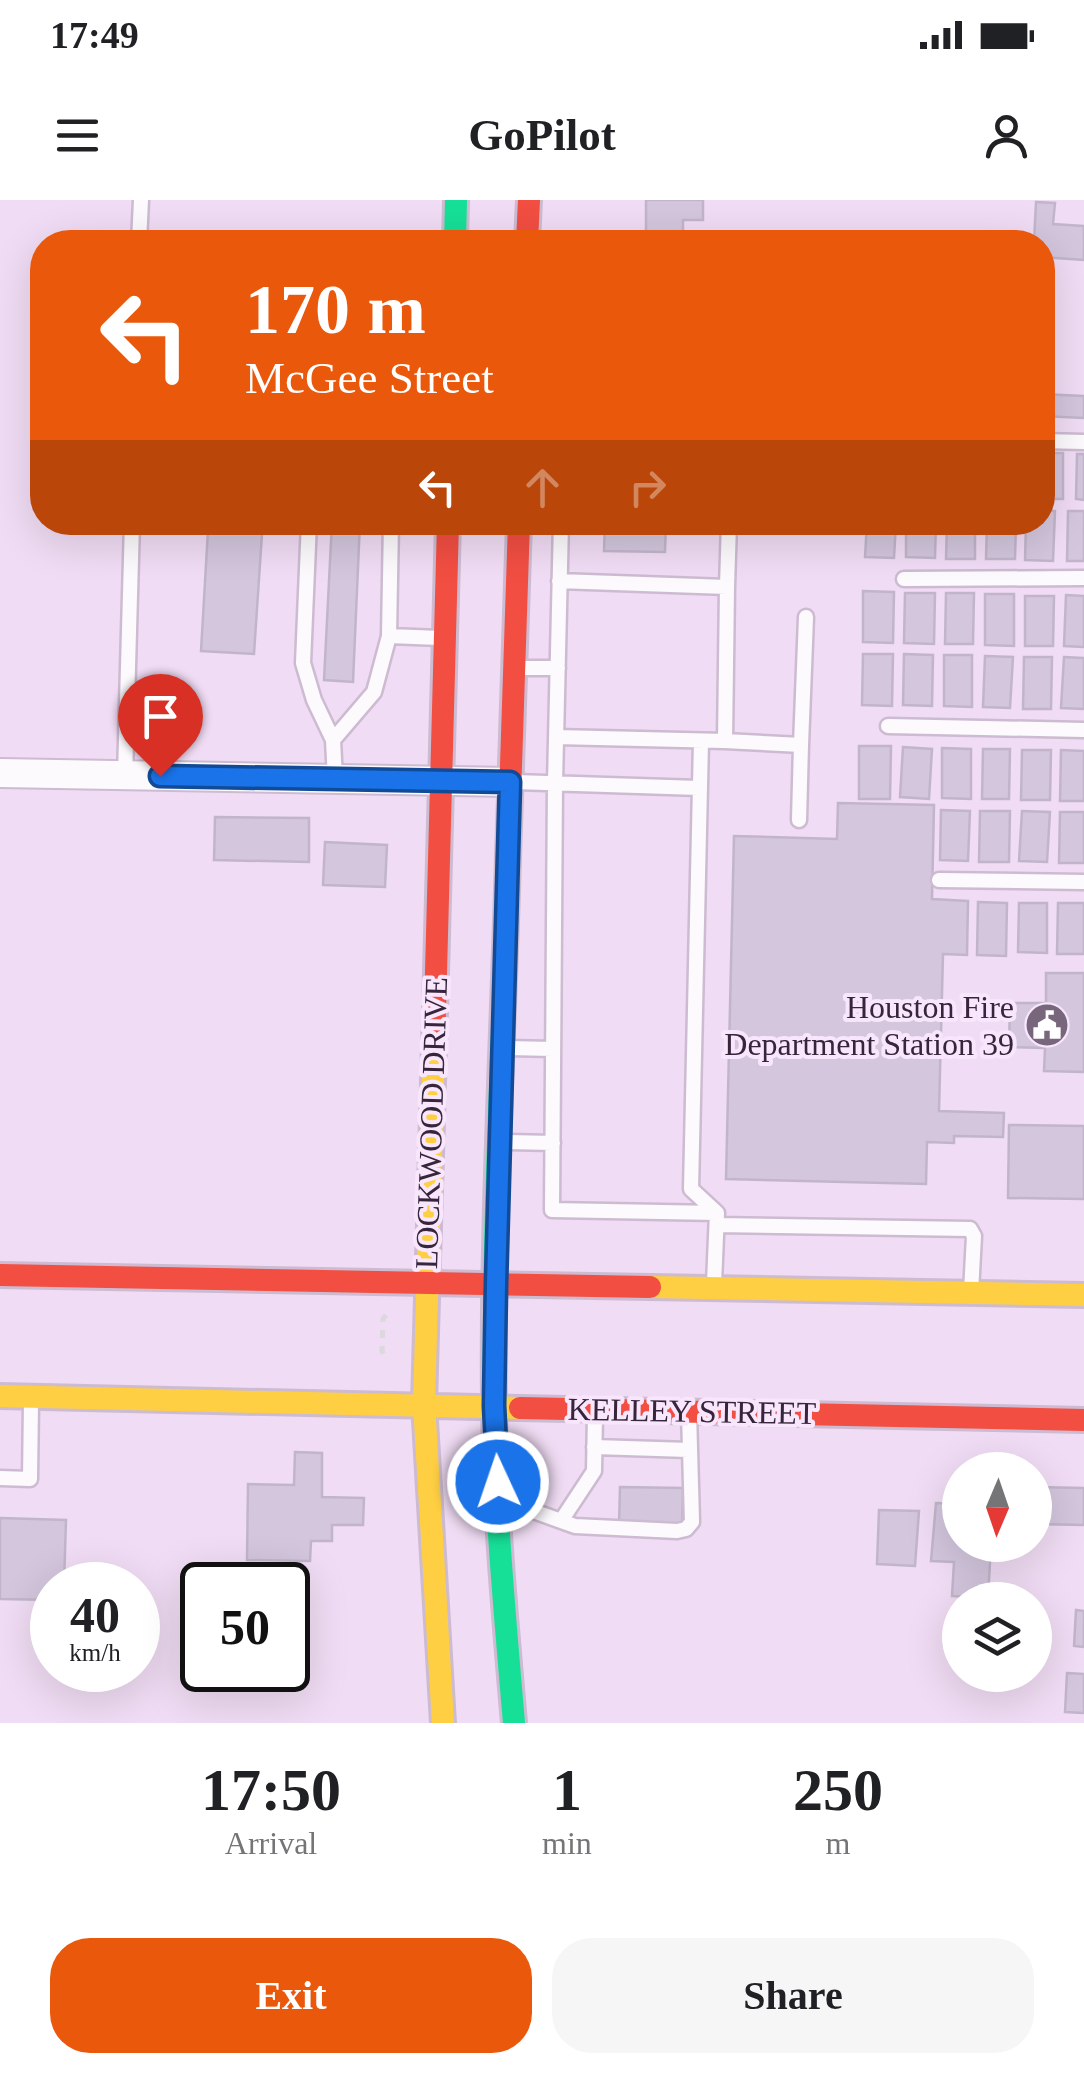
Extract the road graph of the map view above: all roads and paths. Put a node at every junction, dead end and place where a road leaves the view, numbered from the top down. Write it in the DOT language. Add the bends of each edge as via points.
graph roads {
  1 [pos="141,200"];
  2 [pos="456,200"];
  3 [pos="529,200"];
  4 [pos="140,230"];
  5 [pos="455,230"];
  6 [pos="528,230"];
  7 [pos="1055,441"];
  8 [pos="1084,442"];
  9 [pos="132,535"];
  10 [pos="308,535"];
  11 [pos="390,535"];
  12 [pos="448,535"];
  13 [pos="519,535"];
  14 [pos="561,535"];
  15 [pos="728,535"];
  16 [pos="1084,578"];
  17 [pos="904,579"];
  18 [pos="560,582"];
  19 [pos="727,587"];
  20 [pos="806,616"];
  21 [pos="389,636"];
  22 [pos="446,638"];
  23 [pos="514,668"];
  24 [pos="558,668"];
  25 [pos="888,726"];
  26 [pos="1084,730"];
  27 [pos="556,737"];
  28 [pos="333,740"];
  29 [pos="701,741"];
  30 [pos="725,741"];
  31 [pos="801,745"];
  32 [pos="0,772"];
  33 [pos="125,776"];
  34 [pos="334,780"];
  35 [pos="442,782"];
  36 [pos="510,782"];
  37 [pos="555,782"];
  38 [pos="699,788"];
  39 [pos="799,820"];
  40 [pos="939,880"];
  41 [pos="1084,882"];
  42 [pos="502,1048"];
  43 [pos="553,1049"];
  44 [pos="500,1142"];
  45 [pos="553,1143"];
  46 [pos="717,1219"];
  47 [pos="0,1275"];
  48 [pos="425,1284"];
  49 [pos="496,1284"];
  50 [pos="714,1288"];
  51 [pos="971,1293"];
  52 [pos="1084,1295"];
  53 [pos="388,1312"];
  54 [pos="386,1360"];
  55 [pos="0,1396"];
  56 [pos="31,1396"];
  57 [pos="424,1404"];
  58 [pos="494,1406"];
  59 [pos="595,1408"];
  60 [pos="688,1411"];
  61 [pos="1084,1420"];
  62 [pos="594,1447"];
  63 [pos="689,1450"];
  64 [pos="0,1478"];
  65 [pos="499,1503"];
  66 [pos="561,1521"];
  67 [pos="443,1723"];
  68 [pos="514,1723"];
  1 -- 4 [label="lane"];
  2 -- 5 [label="main road"];
  3 -- 6 [label="main road"];
  7 -- 8 [label="lane"];
  9 -- 33 [label="lane"];
  10 -- 28 [label="lane" via="303,662"];
  11 -- 21 [label="lane"];
  12 -- 22 [label="main road, LOCKWOOD DRIVE"];
  13 -- 23 [label="main road"];
  14 -- 18 [label="lane"];
  15 -- 19 [label="lane"];
  16 -- 17 [label="lane"];
  18 -- 19 [label="lane"];
  18 -- 24 [label="lane"];
  19 -- 30 [label="lane"];
  20 -- 31 [label="lane"];
  21 -- 22 [label="lane"];
  21 -- 28 [label="lane" via="374,692"];
  22 -- 35 [label="main road, LOCKWOOD DRIVE"];
  23 -- 24 [label="lane"];
  23 -- 36 [label="main road"];
  24 -- 27 [label="lane"];
  25 -- 26 [label="lane"];
  27 -- 29 [label="lane"];
  27 -- 37 [label="lane"];
  28 -- 34 [label="lane"];
  29 -- 30 [label="lane"];
  29 -- 38 [label="lane"];
  30 -- 31 [label="lane"];
  31 -- 39 [label="lane"];
  32 -- 33 [label="street"];
  33 -- 34 [label="street"];
  34 -- 35 [label="street"];
  35 -- 36 [label="street"];
  35 -- 48 [label="main road, LOCKWOOD DRIVE"];
  36 -- 37 [label="lane"];
  36 -- 42 [label="main road"];
  37 -- 38 [label="lane"];
  37 -- 43 [label="lane"];
  38 -- 46 [label="lane" via="690,1189"];
  40 -- 41 [label="lane"];
  42 -- 43 [label="lane"];
  42 -- 44 [label="main road"];
  43 -- 45 [label="lane"];
  44 -- 45 [label="lane"];
  44 -- 49 [label="main road"];
  45 -- 46 [label="lane" via="552,1210"];
  46 -- 50 [label="lane"];
  46 -- 51 [label="lane" via="970,1229"];
  47 -- 48 [label="main road"];
  48 -- 49 [label="main road"];
  48 -- 57 [label="main road, LOCKWOOD DRIVE"];
  49 -- 50 [label="main road"];
  49 -- 58 [label="main road"];
  50 -- 51 [label="main road"];
  51 -- 52 [label="main road"];
  53 -- 54 [label="path"];
  55 -- 56 [label="main road, KELLEY STREET"];
  56 -- 57 [label="main road, KELLEY STREET"];
  56 -- 64 [label="lane" via="30,1478"];
  57 -- 58 [label="main road, KELLEY STREET"];
  57 -- 67 [label="main road, LOCKWOOD DRIVE"];
  58 -- 59 [label="main road, KELLEY STREET"];
  58 -- 65 [label="main road"];
  59 -- 60 [label="main road, KELLEY STREET"];
  59 -- 62 [label="lane"];
  60 -- 61 [label="main road, KELLEY STREET"];
  60 -- 63 [label="lane"];
  62 -- 63 [label="lane"];
  62 -- 66 [label="lane" via="594,1471"];
  63 -- 66 [label="lane" via="692,1522 686,1528"];
  65 -- 66 [label="lane"];
  65 -- 68 [label="main road"];
}
